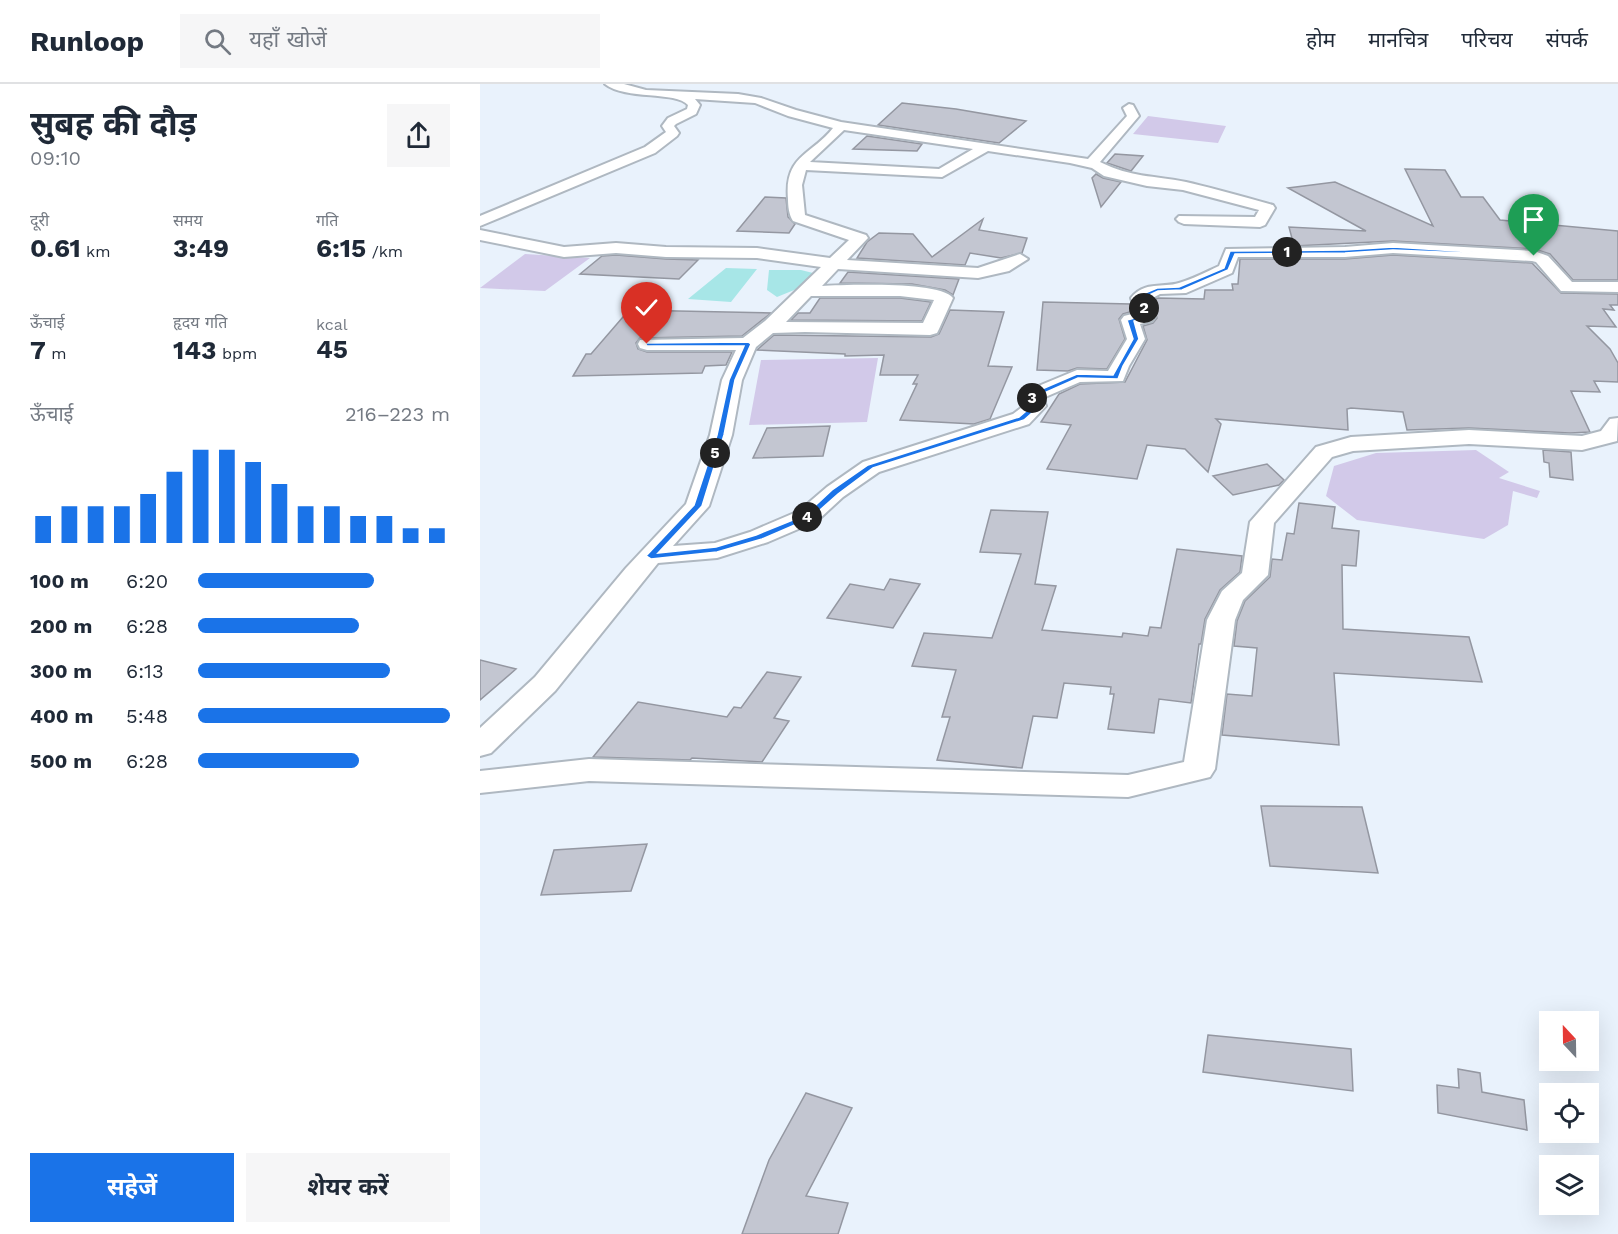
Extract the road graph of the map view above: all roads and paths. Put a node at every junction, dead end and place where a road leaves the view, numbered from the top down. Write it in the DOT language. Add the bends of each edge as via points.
graph roads {
  1 [pos="611,84"];
  2 [pos="680,95"];
  3 [pos="1129,108"];
  4 [pos="840,126"];
  5 [pos="984,148"];
  6 [pos="1091,164"];
  7 [pos="800,166"];
  8 [pos="1184,219"];
  9 [pos="480,221"];
  10 [pos="480,235"];
  11 [pos="1020,259"];
  12 [pos="835,264"];
  13 [pos="1618,287"];
  14 [pos="808,291"];
  15 [pos="769,328"];
  16 [pos="647,344"];
  17 [pos="748,344"];
  18 [pos="1618,424"];
  19 [pos="651,556"];
  20 [pos="480,746"];
  21 [pos="480,782"];
  1 -- 2 [label="street" via="646,93"];
  2 -- 4 [label="street" via="757,100"];
  2 -- 9 [label="street" via="694,105 692,111 672,121 668,126 673,132 650,150"];
  3 -- 6 [label="street" via="1133,116"];
  4 -- 5 [label="street"];
  4 -- 7 [label="street"];
  5 -- 6 [label="street"];
  5 -- 7 [label="street" via="942,173"];
  6 -- 8 [label="street" via="1109,173 1184,186 1268,208 1260,222"];
  7 -- 12 [label="street" via="796,171 798,218 860,238"];
  10 -- 12 [label="street" via="564,252 616,248 757,253"];
  11 -- 12 [label="street" via="978,273"];
  12 -- 14 [label="street"];
  13 -- 19 [label="street" via="1568,287 1542,259 1534,256 1393,248 1232,252 1226,269 1180,289 1157,289 1140,298 1146,317 1130,320 1136,339 1116,377 1077,376 1031,396 1036,406 1021,419 871,467 808,516 759,537 717,550"];
  14 -- 15 [label="street"];
  14 -- 15 [label="street" via="907,292 944,298 930,329"];
  15 -- 17 [label="street"];
  16 -- 17 [label="street"];
  17 -- 19 [label="street" via="732,380 721,435 698,506"];
  18 -- 21 [label="street" via="1609,436 1582,443 1469,437 1351,444 1324,452 1262,522 1255,574 1231,597 1221,620 1198,769 1128,786 589,770"];
  19 -- 20 [label="street" via="545,684"];
}
